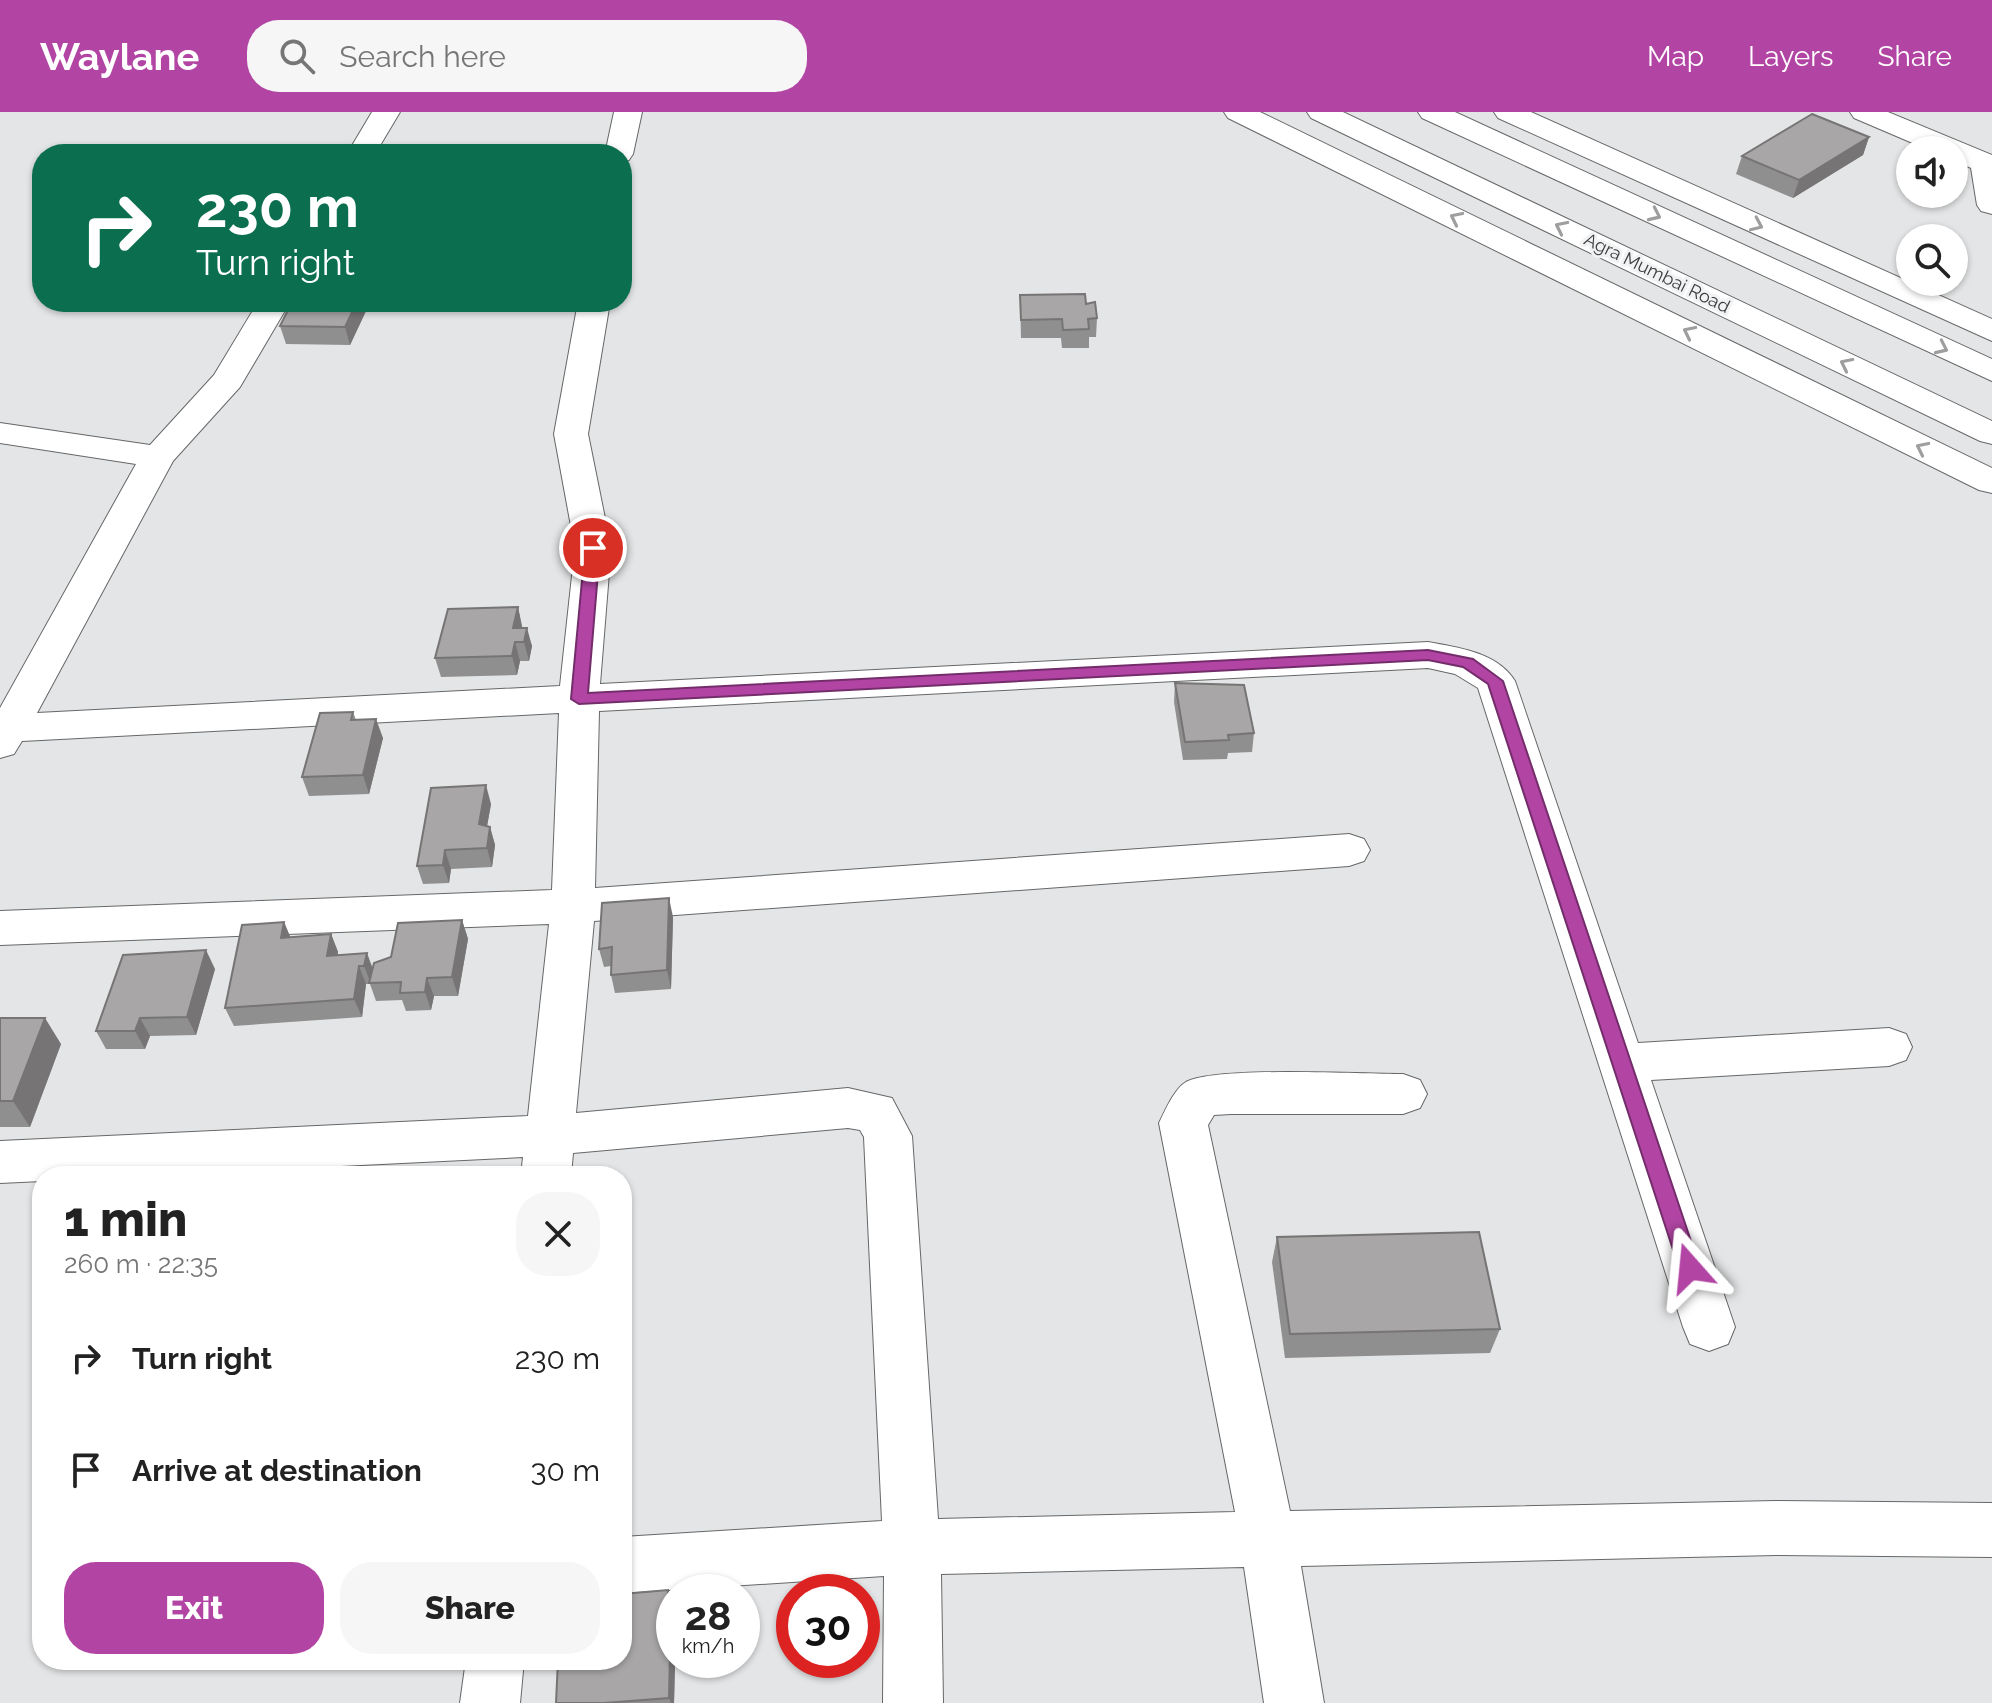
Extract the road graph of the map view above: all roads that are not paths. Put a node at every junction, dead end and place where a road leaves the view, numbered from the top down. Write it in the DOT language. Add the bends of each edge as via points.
graph roads {
  1 [pos="386,112"];
  2 [pos="628,112"];
  3 [pos="1238,112"];
  4 [pos="1321,112"];
  5 [pos="1432,112"];
  6 [pos="1508,112"];
  7 [pos="1864,112"];
  8 [pos="367,144"];
  9 [pos="621,144"];
  10 [pos="1988,161"];
  11 [pos="1992,205"];
  12 [pos="268,312"];
  13 [pos="592,312"];
  14 [pos="1992,331"];
  15 [pos="1992,371"];
  16 [pos="0,433"];
  17 [pos="1992,434"];
  18 [pos="158,457"];
  19 [pos="1992,482"];
  20 [pos="579,699"];
  21 [pos="5,736"];
  22 [pos="1349,850"];
  23 [pos="573,906"];
  24 [pos="0,928"];
  25 [pos="1889,1047"];
  26 [pos="1622,1063"];
  27 [pos="1403,1094"];
  28 [pos="549,1155"];
  29 [pos="0,1162"];
  30 [pos="1709,1327"];
  31 [pos="1992,1530"];
  32 [pos="1268,1539"];
  33 [pos="912,1547"];
  34 [pos="632,1564"];
  35 [pos="494,1670"];
  36 [pos="490,1703"];
  37 [pos="913,1703"];
  38 [pos="1294,1703"];
  1 -- 8 [label="main road"];
  2 -- 9 [label="main road"];
  19 -- 3 [label="main road, one-way"];
  17 -- 4 [label="main road, Agra Mumbai Road, one-way"];
  5 -- 15 [label="main road, one-way"];
  6 -- 14 [label="main road, one-way"];
  7 -- 10 [label="main road"];
  10 -- 11 [label="main road"];
  12 -- 18 [label="main road" via="228,380"];
  13 -- 20 [label="main road" via="571,434 593,548"];
  16 -- 18 [label="main road"];
  18 -- 21 [label="main road"];
  20 -- 21 [label="main road"];
  20 -- 23 [label="main road"];
  20 -- 26 [label="main road" via="1428,655 1467,663 1495,681"];
  22 -- 23 [label="main road"];
  23 -- 24 [label="main road"];
  23 -- 28 [label="main road"];
  25 -- 26 [label="main road"];
  26 -- 30 [label="main road"];
  27 -- 32 [label="main road" via="1200,1097 1183,1123"];
  28 -- 29 [label="main road"];
  28 -- 33 [label="main road" via="848,1108 875,1112 888,1136"];
  31 -- 32 [label="main road" via="1776,1528"];
  32 -- 33 [label="main road"];
  32 -- 38 [label="main road"];
  33 -- 34 [label="main road"];
  33 -- 37 [label="main road"];
  35 -- 36 [label="main road"];
}
